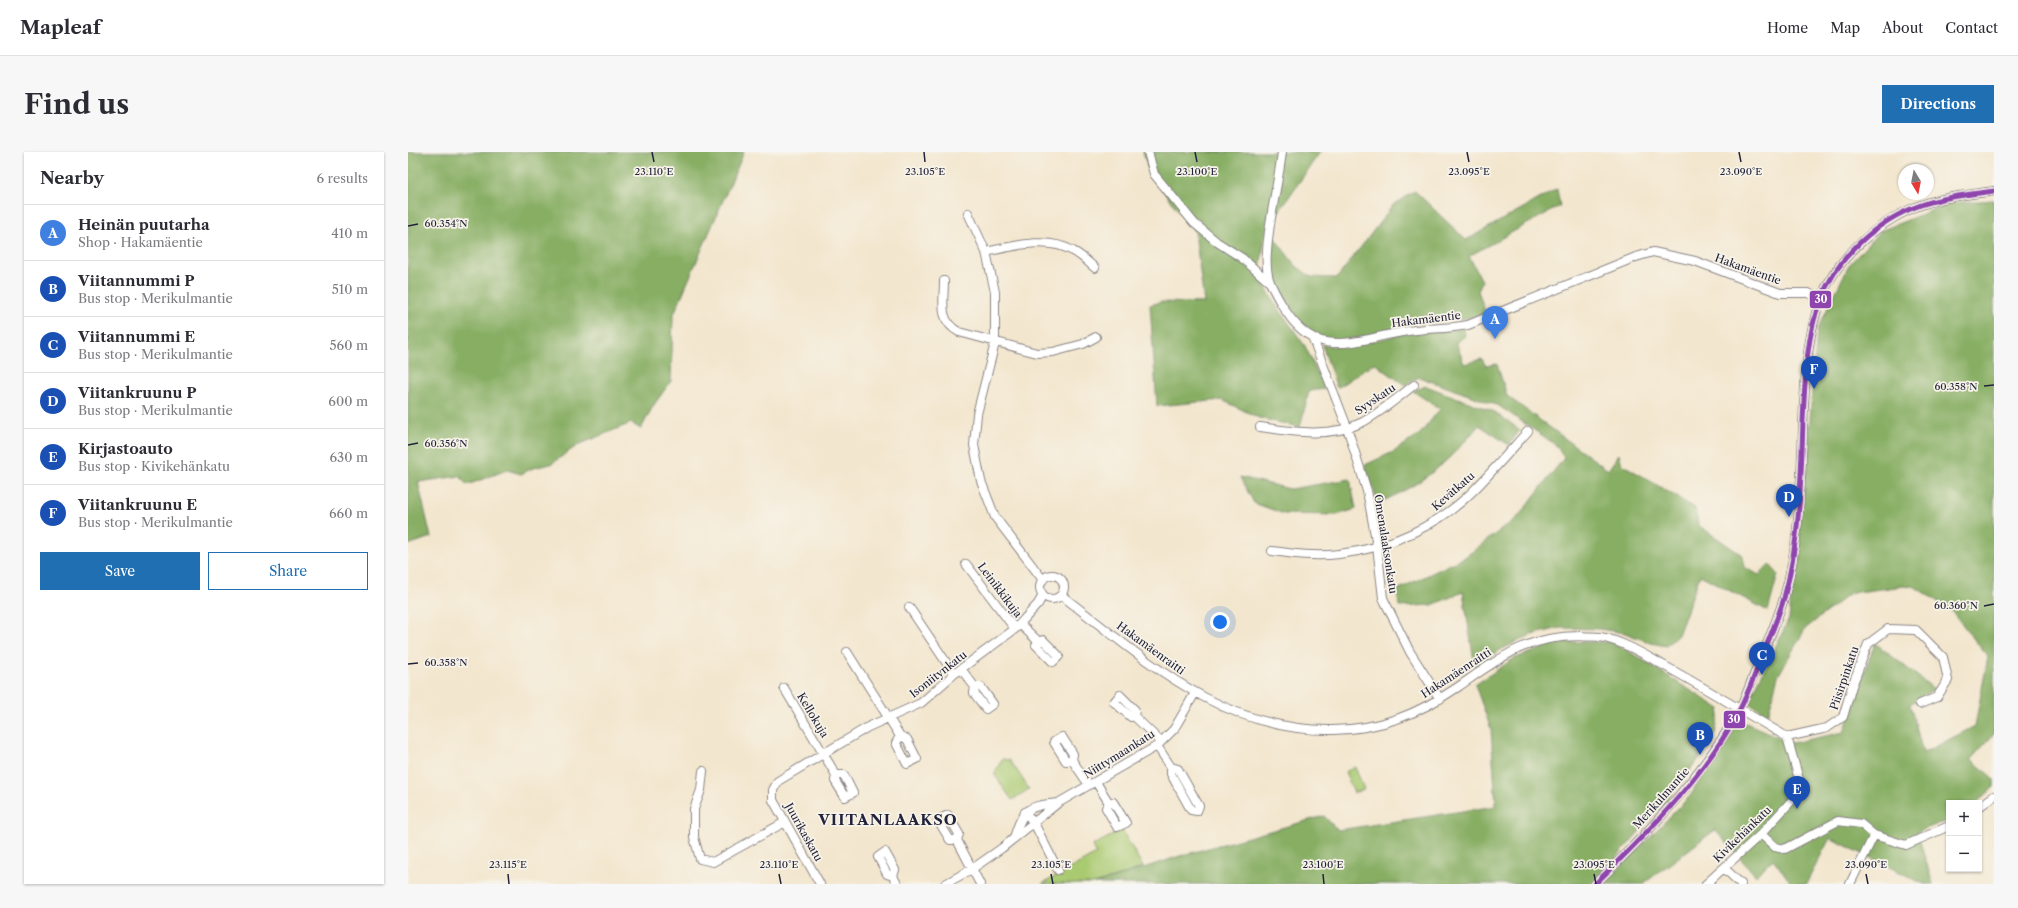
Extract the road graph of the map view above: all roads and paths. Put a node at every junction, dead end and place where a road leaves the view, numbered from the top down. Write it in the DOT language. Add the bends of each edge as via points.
graph roads {
  1 [pos="1148,152"];
  2 [pos="1282,152"];
  3 [pos="1994,191"];
  4 [pos="968,213"];
  5 [pos="986,252"];
  6 [pos="1095,268"];
  7 [pos="944,281"];
  8 [pos="1268,281"];
  9 [pos="1821,299"];
  10 [pos="1096,337"];
  11 [pos="1313,339"];
  12 [pos="995,343"];
  13 [pos="1414,385"];
  14 [pos="1260,427"];
  15 [pos="1347,427"];
  16 [pos="1528,431"];
  17 [pos="1377,546"];
  18 [pos="1272,551"];
  19 [pos="966,564"];
  20 [pos="1043,580"];
  21 [pos="1043,595"];
  22 [pos="1061,595"];
  23 [pos="909,607"];
  24 [pos="1018,627"];
  25 [pos="1039,642"];
  26 [pos="847,652"];
  27 [pos="961,669"];
  28 [pos="954,674"];
  29 [pos="974,687"];
  30 [pos="784,688"];
  31 [pos="1195,693"];
  32 [pos="1440,699"];
  33 [pos="1920,704"];
  34 [pos="1740,709"];
  35 [pos="1134,716"];
  36 [pos="890,719"];
  37 [pos="900,736"];
  38 [pos="1787,737"];
  39 [pos="1159,744"];
  40 [pos="823,754"];
  41 [pos="1072,760"];
  42 [pos="1171,766"];
  43 [pos="703,771"];
  44 [pos="836,775"];
  45 [pos="1093,784"];
  46 [pos="1189,788"];
  47 [pos="773,790"];
  48 [pos="1181,792"];
  49 [pos="1994,796"];
  50 [pos="1058,803"];
  51 [pos="1109,803"];
  52 [pos="1982,805"];
  53 [pos="1025,812"];
  54 [pos="785,822"];
  55 [pos="1034,823"];
  56 [pos="1946,827"];
  57 [pos="1761,834"];
  58 [pos="1874,835"];
  59 [pos="1014,838"];
  60 [pos="957,840"];
  61 [pos="1724,868"];
  62 [pos="972,869"];
  63 [pos="1058,870"];
  64 [pos="893,876"];
  65 [pos="820,884"];
  66 [pos="897,884"];
  67 [pos="945,884"];
  68 [pos="980,884"];
  69 [pos="1595,884"];
  70 [pos="1706,884"];
  71 [pos="1741,884"];
  72 [pos="1850,884"];
  1 -- 8 [label="street" via="1154,174 1194,223 1242,258"];
  2 -- 8 [label="street, Hakamäentie" via="1267,251"];
  3 -- 9 [label="street, Merikulmantie" via="1947,198 1914,208 1886,223 1860,244 1839,267"];
  4 -- 5 [label="street"];
  5 -- 6 [label="street" via="1037,243 1061,245"];
  5 -- 12 [label="street" via="994,292"];
  7 -- 12 [label="street" via="944,311 950,327"];
  8 -- 11 [label="street, Hakamäentie" via="1292,322"];
  9 -- 11 [label="street, Hakamäentie" via="1808,293 1780,293 1695,261 1653,252 1468,325 1450,329 1408,330 1335,344"];
  9 -- 34 [label="street, Merikulmantie" via="1806,363 1798,516 1791,567 1782,604"];
  10 -- 12 [label="street" via="1083,344 1053,352 1037,353"];
  11 -- 15 [label="street, Omenalaaksonkatu"];
  12 -- 20 [label="street" via="977,414 974,445 981,481 995,517"];
  13 -- 15 [label="street, Syyskatu" via="1363,422"];
  14 -- 15 [label="street, Syyskatu" via="1300,433"];
  15 -- 17 [label="street, Omenalaaksonkatu" via="1367,491"];
  16 -- 17 [label="street, Kevätkatu" via="1474,491 1440,519 1399,539"];
  17 -- 18 [label="street, Kevätkatu" via="1340,554 1306,556"];
  17 -- 32 [label="street, Omenalaaksonkatu" via="1383,598 1410,652"];
  19 -- 24 [label="street, Leinikkikuja"];
  20 -- 21 [label="street" via="1040,588"];
  20 -- 22 [label="street" via="1053,575 1060,578 1064,588"];
  21 -- 22 [label="street" via="1050,599"];
  21 -- 24 [label="street, Isoniitynkatu"];
  22 -- 31 [label="street, Hakamäenraitti" via="1156,667"];
  23 -- 28 [label="street"];
  24 -- 25 [label="street, Leinikkikuja"];
  24 -- 27 [label="street, Isoniitynkatu"];
  26 -- 36 [label="street"];
  27 -- 28 [label="street, Isoniitynkatu"];
  27 -- 29 [label="street"];
  28 -- 36 [label="street, Isoniitynkatu" via="921,703"];
  30 -- 40 [label="street, Kellokuja"];
  31 -- 32 [label="street, Hakamäenraitti" via="1237,714 1261,722 1311,730 1343,730 1388,723"];
  31 -- 39 [label="street, Niittymaankatu" via="1174,728"];
  32 -- 34 [label="street, Hakamäenraitti" via="1505,654 1533,642 1560,636 1600,637 1639,652"];
  33 -- 38 [label="street, Piisirpinkatu" via="1937,697 1948,680 1943,657 1916,630 1888,629 1868,644 1843,717 1827,728"];
  34 -- 38 [label="street"];
  34 -- 69 [label="street, Merikulmantie" via="1701,770"];
  35 -- 39 [label="street"];
  36 -- 37 [label="street"];
  36 -- 40 [label="street, Isoniitynkatu" via="868,727"];
  38 -- 57 [label="street, Kivikehänkatu" via="1799,779 1798,789 1795,797"];
  39 -- 42 [label="street"];
  39 -- 45 [label="street, Niittymaankatu"];
  40 -- 44 [label="street, Kellokuja"];
  40 -- 47 [label="street, Isoniitynkatu" via="778,780"];
  41 -- 45 [label="street"];
  42 -- 46 [label="street" via="1178,769"];
  42 -- 48 [label="street"];
  43 -- 54 [label="street" via="701,790 694,809 694,837 700,858 713,862"];
  45 -- 50 [label="street, Niittymaankatu"];
  45 -- 51 [label="street"];
  46 -- 48 [label="street"];
  46 -- 48 [label="street" via="1199,806 1197,811 1191,810"];
  47 -- 54 [label="street, Juurikaskatu" via="773,800"];
  49 -- 52 [label="street"];
  50 -- 53 [label="street, Niittymaankatu" via="1031,807"];
  50 -- 55 [label="street, Niittymaankatu"];
  53 -- 55 [label="street"];
  53 -- 59 [label="street"];
  54 -- 65 [label="street, Juurikaskatu"];
  55 -- 59 [label="street, Niittymaankatu"];
  55 -- 63 [label="street"];
  56 -- 58 [label="street" via="1906,845"];
  57 -- 58 [label="street" via="1775,847 1785,849 1838,821 1861,824"];
  57 -- 61 [label="street, Kivikehänkatu"];
  58 -- 72 [label="street"];
  59 -- 62 [label="street, Niittymaankatu"];
  60 -- 62 [label="street"];
  61 -- 70 [label="street, Kivikehänkatu"];
  61 -- 71 [label="street"];
  62 -- 67 [label="street, Niittymaankatu"];
  62 -- 68 [label="street"];
  64 -- 66 [label="street"];
}
